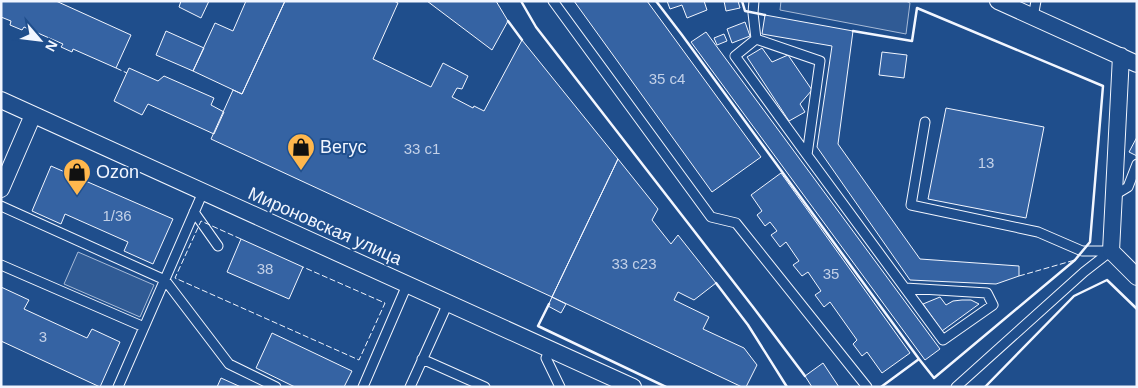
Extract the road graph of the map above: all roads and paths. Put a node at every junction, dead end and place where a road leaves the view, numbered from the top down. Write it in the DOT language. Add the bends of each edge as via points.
graph roads {
  1 [pos="552,1"];
  2 [pos="754,1"];
  3 [pos="998,1"];
  4 [pos="1035,9"];
  5 [pos="756,39"];
  6 [pos="1121,56"];
  7 [pos="1137,64"];
  8 [pos="1,100"];
  9 [pos="33,115"];
  10 [pos="926,122"];
  11 [pos="807,155"];
  12 [pos="1137,164"];
  13 [pos="1,189"];
  14 [pos="203,192"];
  15 [pos="1113,196"];
  16 [pos="1,206"];
  17 [pos="194,212"];
  18 [pos="218,246"];
  19 [pos="1111,251"];
  20 [pos="1,265"];
  21 [pos="1137,277"];
  22 [pos="165,280"];
  23 [pos="407,285"];
  24 [pos="905,288"];
  25 [pos="448,303"];
  26 [pos="144,327"];
  27 [pos="550,349"];
  28 [pos="422,360"];
  29 [pos="118,387"];
  30 [pos="276,387"];
  31 [pos="363,387"];
  32 [pos="410,387"];
  33 [pos="485,387"];
  34 [pos="560,387"];
  35 [pos="633,387"];
  36 [pos="867,387"];
  37 [pos="956,387"];
  1 -- 36 [label="lane" via="711,217 736,223"];
  2 -- 5 [label="lane"];
  3 -- 4 [label="street"];
  4 -- 6 [label="street"];
  5 -- 11 [label="lane" via="735,56"];
  5 -- 11 [label="lane" via="820,61"];
  6 -- 7 [label="street"];
  6 -- 15 [label="street"];
  8 -- 9 [label="street, Мироновская улица"];
  9 -- 13 [label="street"];
  9 -- 14 [label="street, Мироновская улица"];
  10 -- 19 [label="lane" via="911,205 1038,232 1082,251"];
  11 -- 24 [label="lane"];
  12 -- 15 [label="lane" via="1128,187"];
  14 -- 17 [label="lane"];
  14 -- 23 [label="street, Мироновская улица"];
  15 -- 19 [label="street"];
  16 -- 22 [label="lane"];
  17 -- 18 [label="lane"];
  17 -- 22 [label="lane"];
  19 -- 21 [label="street"];
  19 -- 37 [label="lane"];
  20 -- 26 [label="lane"];
  22 -- 26 [label="lane"];
  22 -- 30 [label="lane" via="229,364"];
  23 -- 25 [label="street, Мироновская улица"];
  23 -- 31 [label="lane"];
  24 -- 24 [label="lane" via="943,340 993,305 987,293"];
  25 -- 27 [label="street, Мироновская улица"];
  25 -- 28 [label="lane"];
  26 -- 29 [label="lane"];
  27 -- 34 [label="lane" via="546,358"];
  27 -- 35 [label="street, Мироновская улица"];
  28 -- 32 [label="lane"];
  28 -- 33 [label="lane"];
}
